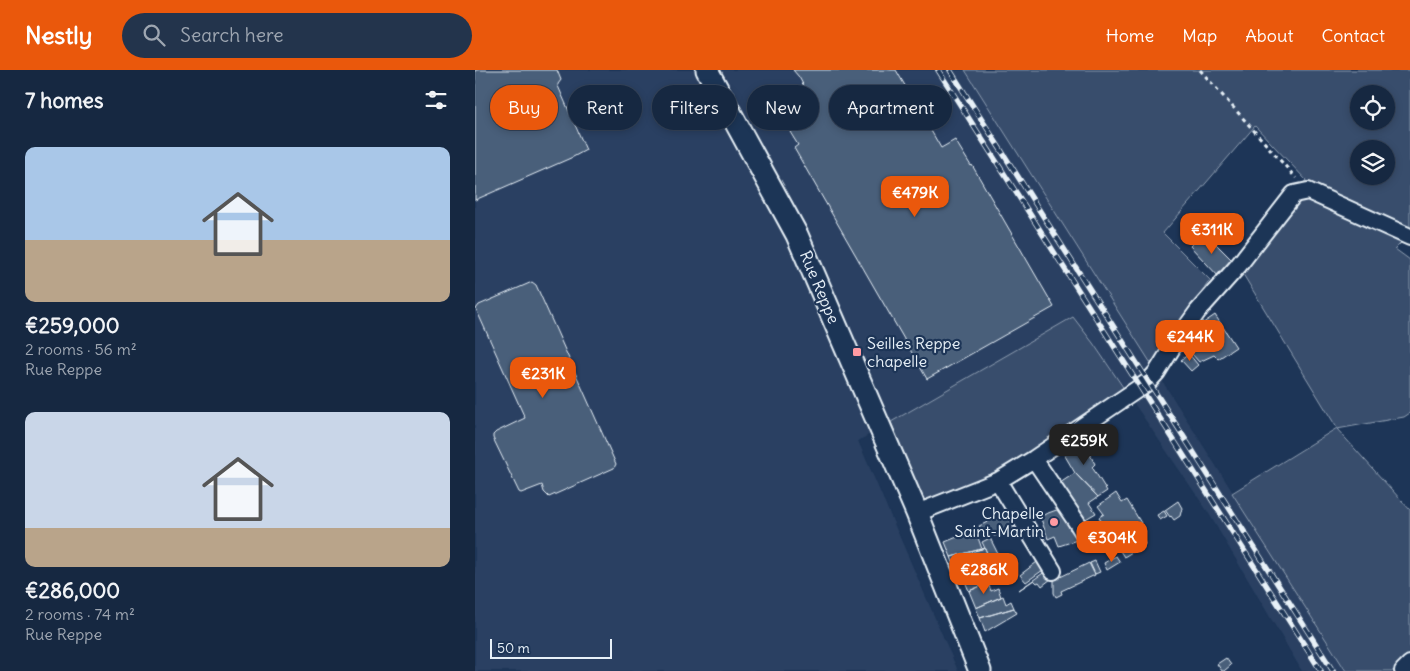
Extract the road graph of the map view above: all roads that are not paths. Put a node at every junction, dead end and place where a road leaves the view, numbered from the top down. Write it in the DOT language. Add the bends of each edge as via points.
graph roads {
  1 [pos="707,70"];
  2 [pos="1410,237"];
  3 [pos="1034,459"];
  4 [pos="998,481"];
  5 [pos="917,513"];
  6 [pos="1088,540"];
  7 [pos="1053,571"];
  8 [pos="1410,664"];
  9 [pos="980,671"];
  10 [pos="1403,671"];
  1 -- 5 [label="main road, Rue Reppe" via="797,235"];
  2 -- 3 [label="street" via="1308,191 1294,194 1198,311 1148,382"];
  3 -- 4 [label="street"];
  3 -- 6 [label="street"];
  4 -- 5 [label="street"];
  4 -- 7 [label="street"];
  5 -- 9 [label="main road, Rue Reppe"];
  8 -- 10 [label="street"];
}
